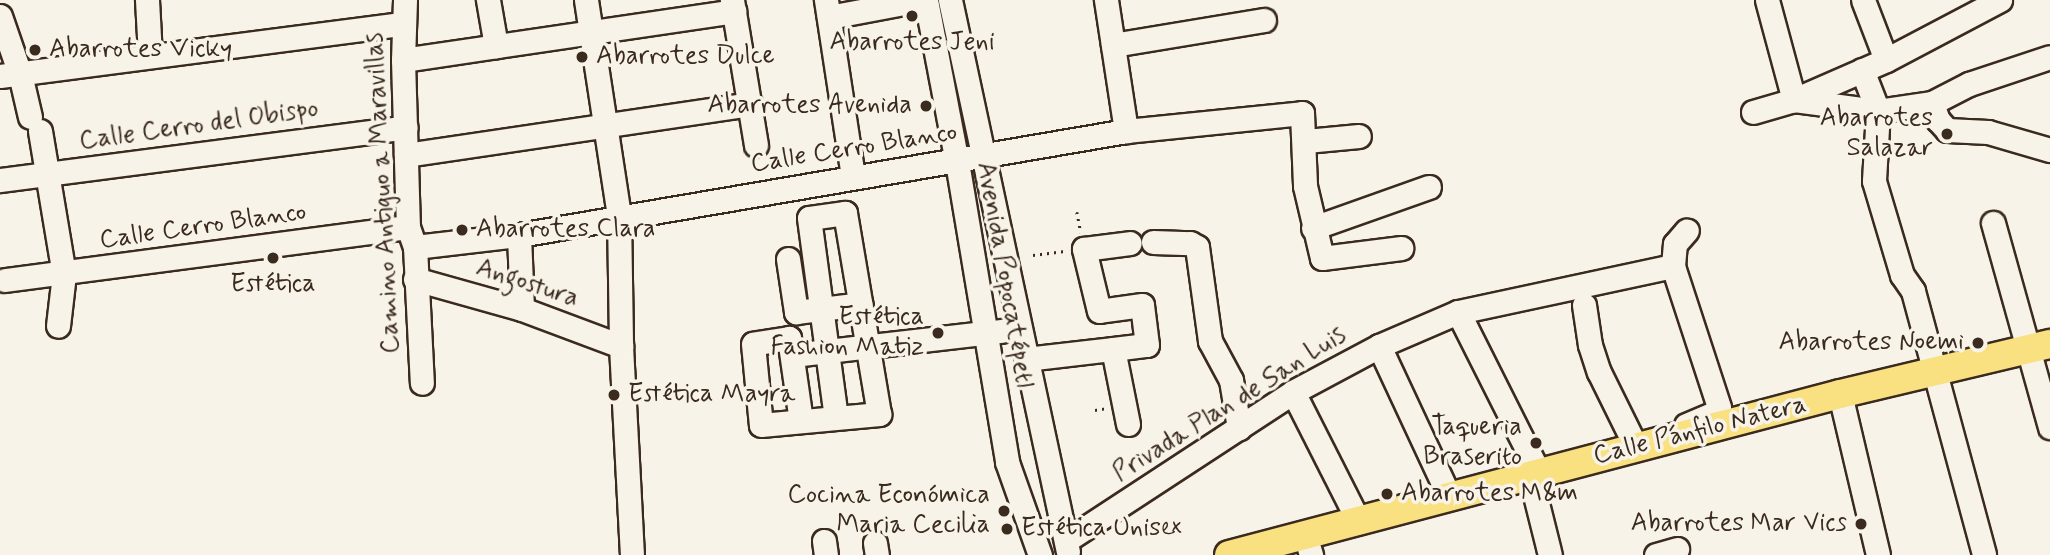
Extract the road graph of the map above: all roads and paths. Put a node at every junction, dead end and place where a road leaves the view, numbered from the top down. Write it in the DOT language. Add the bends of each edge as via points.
graph roads {
  1 [pos="147,0"];
  2 [pos="405,0"];
  3 [pos="488,0"];
  4 [pos="586,0"];
  5 [pos="950,0"];
  6 [pos="1106,0"];
  7 [pos="1767,0"];
  8 [pos="1863,0"];
  9 [pos="2000,0"];
  10 [pos="918,1"];
  11 [pos="735,3"];
  12 [pos="828,8"];
  13 [pos="0,16"];
  14 [pos="1265,17"];
  15 [pos="402,24"];
  16 [pos="589,33"];
  17 [pos="1113,45"];
  18 [pos="496,46"];
  19 [pos="150,55"];
  20 [pos="2050,57"];
  21 [pos="403,60"];
  22 [pos="1886,60"];
  23 [pos="1862,70"];
  24 [pos="10,75"];
  25 [pos="1794,100"];
  26 [pos="1932,103"];
  27 [pos="750,104"];
  28 [pos="1878,111"];
  29 [pos="1753,112"];
  30 [pos="605,125"];
  31 [pos="406,127"];
  32 [pos="1126,131"];
  33 [pos="1359,136"];
  34 [pos="1306,141"];
  35 [pos="756,145"];
  36 [pos="2050,150"];
  37 [pos="407,155"];
  38 [pos="982,157"];
  39 [pos="957,162"];
  40 [pos="47,175"];
  41 [pos="853,177"];
  42 [pos="0,180"];
  43 [pos="1429,187"];
  44 [pos="619,215"];
  45 [pos="1993,223"];
  46 [pos="1313,228"];
  47 [pos="1687,230"];
  48 [pos="519,234"];
  49 [pos="411,237"];
  50 [pos="1153,242"];
  51 [pos="1130,243"];
  52 [pos="1401,248"];
  53 [pos="1084,250"];
  54 [pos="1033,255"];
  55 [pos="788,259"];
  56 [pos="1673,266"];
  57 [pos="64,274"];
  58 [pos="415,279"];
  59 [pos="5,280"];
  60 [pos="862,304"];
  61 [pos="1584,305"];
  62 [pos="522,309"];
  63 [pos="822,310"];
  64 [pos="1458,312"];
  65 [pos="58,326"];
  66 [pos="1019,329"];
  67 [pos="987,334"];
  68 [pos="869,345"];
  69 [pos="621,346"];
  70 [pos="791,346"];
  71 [pos="1379,346"];
  72 [pos="2039,346"];
  73 [pos="1113,349"];
  74 [pos="828,351"];
  75 [pos="1026,359"];
  76 [pos="1934,373"];
  77 [pos="422,383"];
  78 [pos="1293,393"];
  79 [pos="1717,393"];
  80 [pos="1840,394"];
  81 [pos="836,417"];
  82 [pos="801,421"];
  83 [pos="1737,421"];
  84 [pos="1128,424"];
  85 [pos="2050,427"];
  86 [pos="1239,428"];
  87 [pos="1679,436"];
  88 [pos="1636,447"];
  89 [pos="1534,474"];
  90 [pos="1449,496"];
  91 [pos="1359,522"];
  92 [pos="1308,545"];
  93 [pos="1067,548"];
  94 [pos="632,555"];
  95 [pos="1040,555"];
  96 [pos="1229,555"];
  97 [pos="1550,555"];
  98 [pos="1878,555"];
  99 [pos="1984,555"];
  1 -- 19 [label="street"];
  2 -- 15 [label="street, Camino Antiguo a Maravillas"];
  3 -- 18 [label="street"];
  4 -- 16 [label="street"];
  5 -- 38 [label="street, Avenida Popocatépetl"];
  6 -- 17 [label="street"];
  7 -- 25 [label="street"];
  8 -- 22 [label="street"];
  9 -- 22 [label="street"];
  10 -- 12 [label="street"];
  10 -- 39 [label="street, Avenida Popocatépetl"];
  11 -- 16 [label="street"];
  11 -- 27 [label="street"];
  12 -- 41 [label="street"];
  13 -- 24 [label="street"];
  14 -- 17 [label="street"];
  15 -- 19 [label="street"];
  15 -- 21 [label="street, Camino Antiguo a Maravillas"];
  16 -- 18 [label="street"];
  16 -- 30 [label="street"];
  17 -- 32 [label="street"];
  18 -- 21 [label="street"];
  19 -- 24 [label="street"];
  20 -- 26 [label="street" via="1969,84"];
  21 -- 31 [label="street, Camino Antiguo a Maravillas"];
  22 -- 23 [label="street"];
  23 -- 25 [label="street"];
  23 -- 28 [label="street"];
  24 -- 40 [label="street" via="35,124"];
  25 -- 28 [label="street"];
  25 -- 29 [label="street"];
  26 -- 28 [label="street"];
  26 -- 36 [label="street" via="1947,130 1988,132"];
  27 -- 30 [label="street"];
  27 -- 35 [label="street"];
  28 -- 76 [label="street" via="1874,181 1902,275 1913,291"];
  30 -- 37 [label="street"];
  30 -- 44 [label="street"];
  31 -- 37 [label="street, Camino Antiguo a Maravillas"];
  31 -- 40 [label="street, Calle Cerro del Obispo"];
  32 -- 34 [label="street, Calle Cerro Blanco" via="1302,113"];
  32 -- 38 [label="street, Calle Cerro Blanco"];
  33 -- 34 [label="street"];
  34 -- 46 [label="street" via="1305,186"];
  37 -- 49 [label="street, Camino Antiguo a Maravillas"];
  38 -- 39 [label="street, Calle Cerro Blanco"];
  38 -- 66 [label="street, Avenida Popocatépetl"];
  39 -- 41 [label="street, Calle Cerro Blanco"];
  39 -- 67 [label="street, Avenida Popocatépetl"];
  40 -- 42 [label="street, Calle Cerro del Obispo"];
  40 -- 57 [label="street"];
  41 -- 44 [label="street, Calle Cerro Blanco"];
  43 -- 46 [label="street"];
  44 -- 48 [label="street, Calle Cerro Blanco"];
  44 -- 69 [label="street"];
  45 -- 72 [label="street"];
  46 -- 52 [label="street" via="1322,258"];
  47 -- 56 [label="street" via="1675,244"];
  48 -- 49 [label="street, Calle Cerro Blanco"];
  48 -- 62 [label="street"];
  49 -- 57 [label="street, Calle Cerro Blanco"];
  49 -- 58 [label="street, Camino Antiguo a Maravillas"];
  50 -- 86 [label="street" via="1197,247 1210,341 1231,380"];
  51 -- 53 [label="street"];
  53 -- 54 [label="path"];
  53 -- 73 [label="street" via="1099,311 1142,305 1147,345"];
  55 -- 63 [label="street" via="796,313"];
  56 -- 64 [label="street, Privada Plan de San Luis"];
  56 -- 79 [label="street"];
  57 -- 59 [label="street, Calle Cerro Blanco"];
  57 -- 65 [label="street"];
  58 -- 62 [label="street, Angostura"];
  58 -- 77 [label="street, Camino Antiguo a Maravillas"];
  60 -- 63 [label="street"];
  60 -- 63 [label="street" via="845,214 809,218"];
  60 -- 68 [label="street"];
  61 -- 88 [label="street" via="1599,372"];
  62 -- 69 [label="street, Angostura"];
  63 -- 74 [label="street"];
  64 -- 71 [label="street, Privada Plan de San Luis"];
  64 -- 89 [label="street"];
  66 -- 67 [label="street"];
  66 -- 75 [label="street, Avenida Popocatépetl"];
  67 -- 68 [label="street"];
  67 -- 95 [label="street, Avenida Popocatépetl" via="1007,462"];
  68 -- 74 [label="street"];
  68 -- 81 [label="street" via="879,414"];
  69 -- 94 [label="street"];
  70 -- 74 [label="street"];
  70 -- 82 [label="street"];
  70 -- 82 [label="street" via="753,344 761,425"];
  71 -- 78 [label="street, Privada Plan de San Luis"];
  71 -- 90 [label="street"];
  72 -- 76 [label="main road, Calle Pánfilo Natera"];
  72 -- 85 [label="street"];
  73 -- 75 [label="street"];
  73 -- 84 [label="street"];
  74 -- 81 [label="street"];
  75 -- 93 [label="street, Avenida Popocatépetl"];
  76 -- 80 [label="main road, Calle Pánfilo Natera"];
  76 -- 99 [label="street"];
  78 -- 86 [label="street, Privada Plan de San Luis"];
  78 -- 91 [label="street"];
  79 -- 83 [label="street" via="1731,402"];
  79 -- 87 [label="street" via="1717,412 1686,425"];
  80 -- 83 [label="main road, Calle Pánfilo Natera"];
  80 -- 98 [label="street"];
  81 -- 82 [label="street"];
  83 -- 87 [label="main road, Calle Pánfilo Natera"];
  86 -- 93 [label="street, Privada Plan de San Luis"];
  87 -- 88 [label="main road, Calle Pánfilo Natera"];
  88 -- 89 [label="main road, Calle Pánfilo Natera"];
  89 -- 90 [label="main road, Calle Pánfilo Natera"];
  89 -- 97 [label="street"];
  90 -- 91 [label="main road, Calle Pánfilo Natera"];
  91 -- 92 [label="main road, Calle Pánfilo Natera"];
  92 -- 96 [label="main road, Calle Pánfilo Natera"];
}
